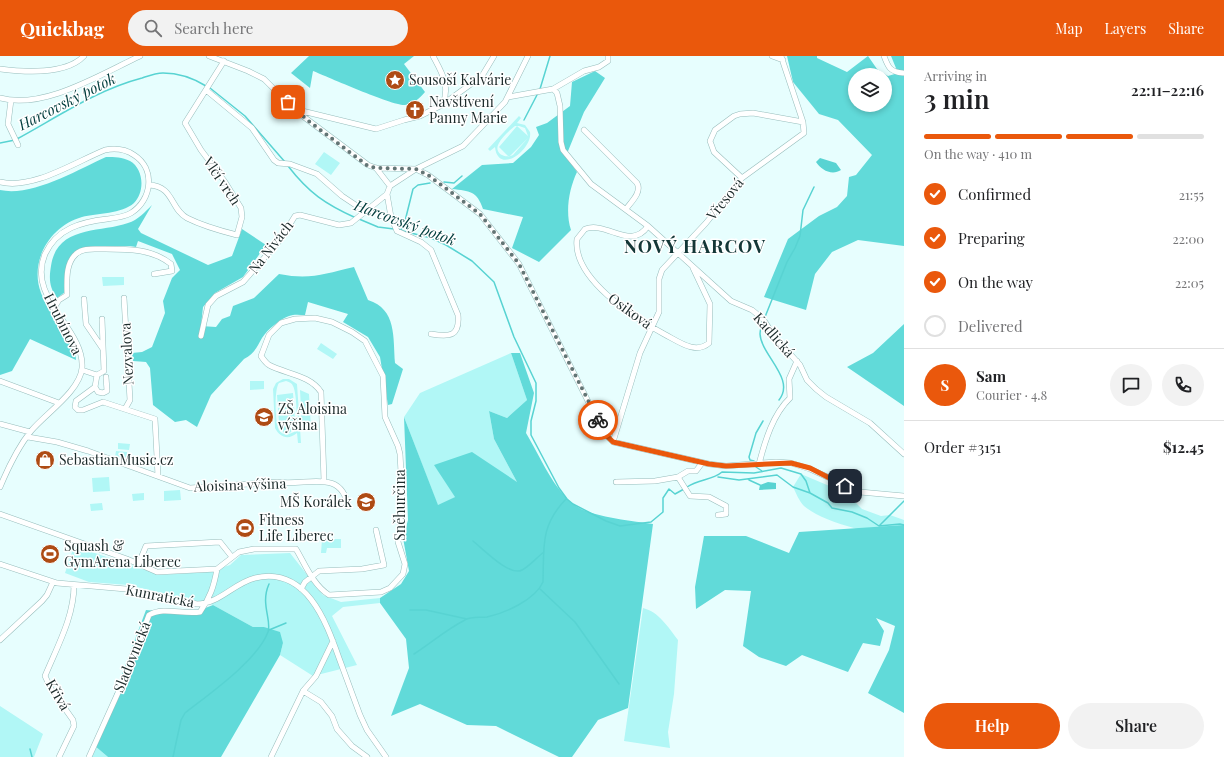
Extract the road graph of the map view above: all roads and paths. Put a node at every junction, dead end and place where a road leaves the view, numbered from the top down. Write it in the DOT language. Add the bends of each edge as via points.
graph roads {
  1 [pos="84,56"];
  2 [pos="140,56"];
  3 [pos="208,56"];
  4 [pos="433,56"];
  5 [pos="494,56"];
  6 [pos="528,56"];
  7 [pos="608,56"];
  8 [pos="772,56"];
  9 [pos="884,56"];
  10 [pos="782,58"];
  11 [pos="224,61"];
  12 [pos="0,69"];
  13 [pos="903,73"];
  14 [pos="206,89"];
  15 [pos="553,89"];
  16 [pos="508,97"];
  17 [pos="0,98"];
  18 [pos="11,100"];
  19 [pos="442,105"];
  20 [pos="294,109"];
  21 [pos="803,122"];
  22 [pos="584,130"];
  23 [pos="18,144"];
  24 [pos="376,168"];
  25 [pos="416,169"];
  26 [pos="742,178"];
  27 [pos="0,182"];
  28 [pos="149,185"];
  29 [pos="390,186"];
  30 [pos="387,194"];
  31 [pos="626,209"];
  32 [pos="366,212"];
  33 [pos="648,226"];
  34 [pos="678,253"];
  35 [pos="690,264"];
  36 [pos="154,274"];
  37 [pos="124,298"];
  38 [pos="84,299"];
  39 [pos="54,308"];
  40 [pos="102,319"];
  41 [pos="652,328"];
  42 [pos="431,334"];
  43 [pos="201,336"];
  44 [pos="103,349"];
  45 [pos="797,361"];
  46 [pos="82,370"];
  47 [pos="97,374"];
  48 [pos="106,377"];
  49 [pos="0,381"];
  50 [pos="95,387"];
  51 [pos="59,403"];
  52 [pos="125,409"];
  53 [pos="0,424"];
  54 [pos="29,434"];
  55 [pos="613,442"];
  56 [pos="904,454"];
  57 [pos="702,464"];
  58 [pos="759,464"];
  59 [pos="158,476"];
  60 [pos="678,477"];
  61 [pos="324,481"];
  62 [pos="616,482"];
  63 [pos="0,487"];
  64 [pos="904,496"];
  65 [pos="348,507"];
  66 [pos="0,514"];
  67 [pos="718,515"];
  68 [pos="376,530"];
  69 [pos="232,557"];
  70 [pos="139,563"];
  71 [pos="0,564"];
  72 [pos="217,569"];
  73 [pos="312,577"];
  74 [pos="53,582"];
  75 [pos="74,585"];
  76 [pos="301,589"];
  77 [pos="208,602"];
  78 [pos="0,640"];
  79 [pos="333,641"];
  80 [pos="303,691"];
  81 [pos="385,756"];
  82 [pos="59,757"];
  83 [pos="89,757"];
  84 [pos="271,757"];
  85 [pos="367,757"];
  1 -- 12 [label="street" via="69,65 45,71 20,72"];
  2 -- 18 [label="street" via="51,97"];
  3 -- 11 [label="street"];
  4 -- 19 [label="street" via="445,78 447,89"];
  5 -- 19 [label="street" via="482,76"];
  6 -- 16 [label="street"];
  7 -- 15 [label="street" via="608,61 599,67 584,70"];
  8 -- 10 [label="street"];
  9 -- 13 [label="street" via="891,70"];
  10 -- 21 [label="street"];
  11 -- 14 [label="street, Vlčí vrch"];
  11 -- 20 [label="street" via="264,79"];
  14 -- 28 [label="street, Vlčí vrch" via="185,123 241,208 242,217 237,235 185,217 164,189 157,185"];
  14 -- 32 [label="street" via="252,128 274,160 317,174 342,196"];
  15 -- 16 [label="street"];
  15 -- 31 [label="street, Kadlická" via="557,93 560,106 563,150 597,190"];
  16 -- 25 [label="street" via="475,136 463,146"];
  17 -- 18 [label="street"];
  18 -- 23 [label="street" via="8,124"];
  19 -- 20 [label="street" via="420,116 376,130"];
  20 -- 24 [label="street" via="363,162"];
  21 -- 26 [label="street, Vřesová" via="804,132 797,139 754,167"];
  21 -- 26 [label="street" via="748,113 734,116 715,130 710,141 714,152"];
  22 -- 31 [label="street" via="639,186 638,194"];
  24 -- 25 [label="street"];
  24 -- 29 [label="street"];
  25 -- 29 [label="street"];
  25 -- 55 [label="street" via="480,214 519,264 604,433"];
  26 -- 34 [label="street, Vřesová" via="706,224"];
  27 -- 28 [label="street" via="32,181 105,150 115,149 132,154 141,161 147,172"];
  28 -- 39 [label="street, Hrubínova" via="145,198 130,213 76,225 62,232 50,246 44,256 43,278 47,295"];
  29 -- 30 [label="street"];
  30 -- 32 [label="street, Na Nivách"];
  30 -- 42 [label="street" via="397,232 421,242 431,250 458,315 459,324 456,332 443,336"];
  31 -- 33 [label="street, Kadlická"];
  32 -- 43 [label="street, Na Nivách" via="348,225 295,216 280,240 243,282 216,296 208,305"];
  33 -- 34 [label="street, Kadlická"];
  33 -- 41 [label="street, Osiková" via="634,237 589,228 580,234 577,244 582,261 603,291 634,317"];
  34 -- 35 [label="street, Kadlická"];
  34 -- 41 [label="street, Vřesová" via="662,270 659,279 660,312"];
  35 -- 41 [label="street, Osiková" via="706,291 710,304 709,343 701,348 688,347"];
  35 -- 45 [label="street, Kadlická" via="731,301 752,310 764,319 774,336"];
  36 -- 39 [label="street" via="172,271 171,264 163,257 132,248 83,249 76,254 68,267 66,295"];
  37 -- 52 [label="street, Nezvalova" via="130,400"];
  38 -- 44 [label="street, Nezvalova" via="86,324"];
  39 -- 46 [label="street, Hrubínova" via="80,350"];
  40 -- 44 [label="street, Nezvalova"];
  41 -- 55 [label="street, Vřesová" via="640,354"];
  44 -- 47 [label="street, Nezvalova" via="104,371"];
  45 -- 56 [label="street, Kadlická" via="807,380 821,394 870,423"];
  45 -- 58 [label="street" via="789,380 790,398 784,403 776,418"];
  46 -- 47 [label="street"];
  46 -- 51 [label="street, Hrubínova" via="78,382"];
  47 -- 50 [label="street, Nezvalova"];
  48 -- 50 [label="street, Nezvalova" via="107,391 98,392"];
  49 -- 51 [label="street"];
  50 -- 52 [label="street" via="76,401 75,407 78,410 104,402"];
  51 -- 54 [label="street, Hrubínova"];
  52 -- 59 [label="street" via="155,419"];
  53 -- 54 [label="street, Aloisina výšina"];
  54 -- 59 [label="street, Aloisina výšina" via="82,449"];
  54 -- 63 [label="street, Hrubínova"];
  55 -- 57 [label="street"];
  57 -- 58 [label="street"];
  57 -- 60 [label="street" via="696,471"];
  58 -- 64 [label="street" via="791,463 810,468 860,492"];
  59 -- 61 [label="street, Aloisina výšina" via="190,488"];
  60 -- 62 [label="street" via="656,482"];
  60 -- 67 [label="street" via="690,496 710,497 726,506 726,514"];
  61 -- 65 [label="street, Aloisina výšina" via="333,483 343,490"];
  61 -- 73 [label="street, Sněhurčina" via="321,392 317,386 297,375 268,364 261,356 268,335 281,323 295,319 314,318 332,322 365,341 383,376 384,417 398,446 402,491 398,542 405,564 398,581 381,592 333,595 324,591"];
  66 -- 70 [label="street"];
  68 -- 73 [label="street" via="384,565 324,571"];
  69 -- 70 [label="street" via="220,542 146,546"];
  69 -- 72 [label="street"];
  69 -- 73 [label="street" via="239,552 254,550 296,549"];
  70 -- 72 [label="street" via="157,572"];
  71 -- 74 [label="street, Kunratická"];
  72 -- 77 [label="street"];
  73 -- 76 [label="street"];
  74 -- 75 [label="street, Kunratická"];
  74 -- 78 [label="street" via="42,601"];
  75 -- 77 [label="street, Kunratická" via="126,589 189,603"];
  75 -- 82 [label="street, Křivá" via="70,617 45,676 73,720 74,726"];
  76 -- 77 [label="street, Kunratická" via="280,578 262,577 241,584"];
  76 -- 79 [label="street, Kunratická" via="322,613"];
  77 -- 83 [label="street, Sladovnická" via="200,612 190,614 156,611 149,615 127,673"];
  79 -- 80 [label="street" via="316,676"];
  79 -- 81 [label="street, Kunratická" via="360,715"];
  80 -- 84 [label="street"];
  80 -- 85 [label="street" via="321,702 332,716 337,729 352,746"];
}
